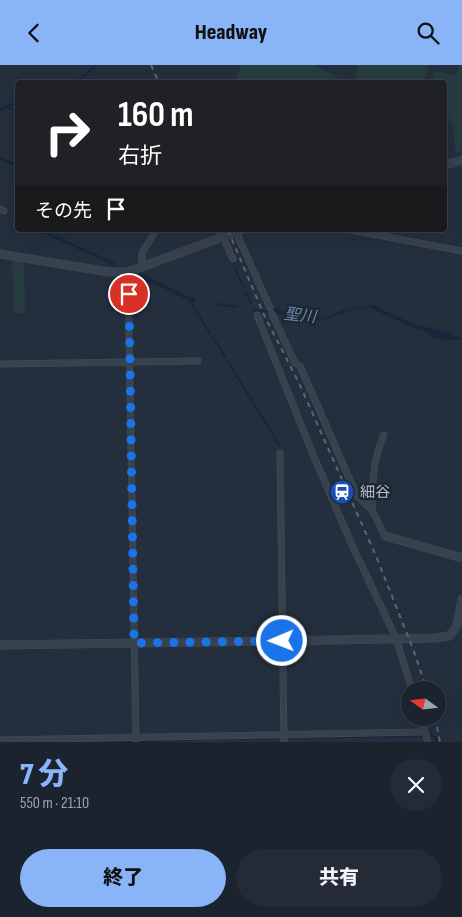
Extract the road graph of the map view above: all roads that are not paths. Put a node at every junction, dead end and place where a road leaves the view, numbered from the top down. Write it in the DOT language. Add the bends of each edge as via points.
graph roads {
  1 [pos="462,160"];
  2 [pos="447,164"];
  3 [pos="155,232"];
  4 [pos="236,232"];
  5 [pos="238,232"];
  6 [pos="362,232"];
  7 [pos="223,237"];
  8 [pos="462,251"];
  9 [pos="0,254"];
  10 [pos="233,259"];
  11 [pos="142,267"];
  12 [pos="128,272"];
  13 [pos="270,308"];
  14 [pos="272,314"];
  15 [pos="257,315"];
  16 [pos="198,361"];
  17 [pos="131,362"];
  18 [pos="0,364"];
  19 [pos="384,435"];
  20 [pos="280,453"];
  21 [pos="372,511"];
  22 [pos="385,536"];
  23 [pos="462,558"];
  24 [pos="462,599"];
  25 [pos="396,638"];
  26 [pos="282,641"];
  27 [pos="134,643"];
  28 [pos="0,645"];
  29 [pos="409,681"];
  30 [pos="423,726"];
  31 [pos="425,732"];
  32 [pos="284,734"];
  33 [pos="0,740"];
  34 [pos="136,740"];
  35 [pos="284,742"];
  36 [pos="428,742"];
  1 -- 2 [label="street"];
  3 -- 11 [label="street" via="142,253"];
  4 -- 7 [label="street"];
  5 -- 13 [label="street"];
  6 -- 8 [label="street"];
  7 -- 10 [label="street"];
  7 -- 11 [label="street"];
  9 -- 12 [label="street" via="109,272"];
  11 -- 12 [label="street"];
  12 -- 17 [label="street"];
  14 -- 21 [label="street" via="295,363 300,365 358,496"];
  15 -- 25 [label="street" via="344,528"];
  16 -- 17 [label="street"];
  17 -- 18 [label="street"];
  17 -- 27 [label="street"];
  19 -- 21 [label="street" via="372,485"];
  20 -- 26 [label="street"];
  21 -- 22 [label="street"];
  22 -- 23 [label="street"];
  24 -- 25 [label="street" via="457,627 449,636"];
  25 -- 26 [label="street"];
  25 -- 29 [label="street"];
  26 -- 27 [label="street"];
  26 -- 32 [label="street"];
  27 -- 28 [label="street"];
  27 -- 34 [label="street"];
  30 -- 31 [label="street"];
  31 -- 32 [label="street"];
  31 -- 36 [label="street"];
  32 -- 34 [label="street"];
  32 -- 35 [label="street"];
  33 -- 34 [label="street"];
}
